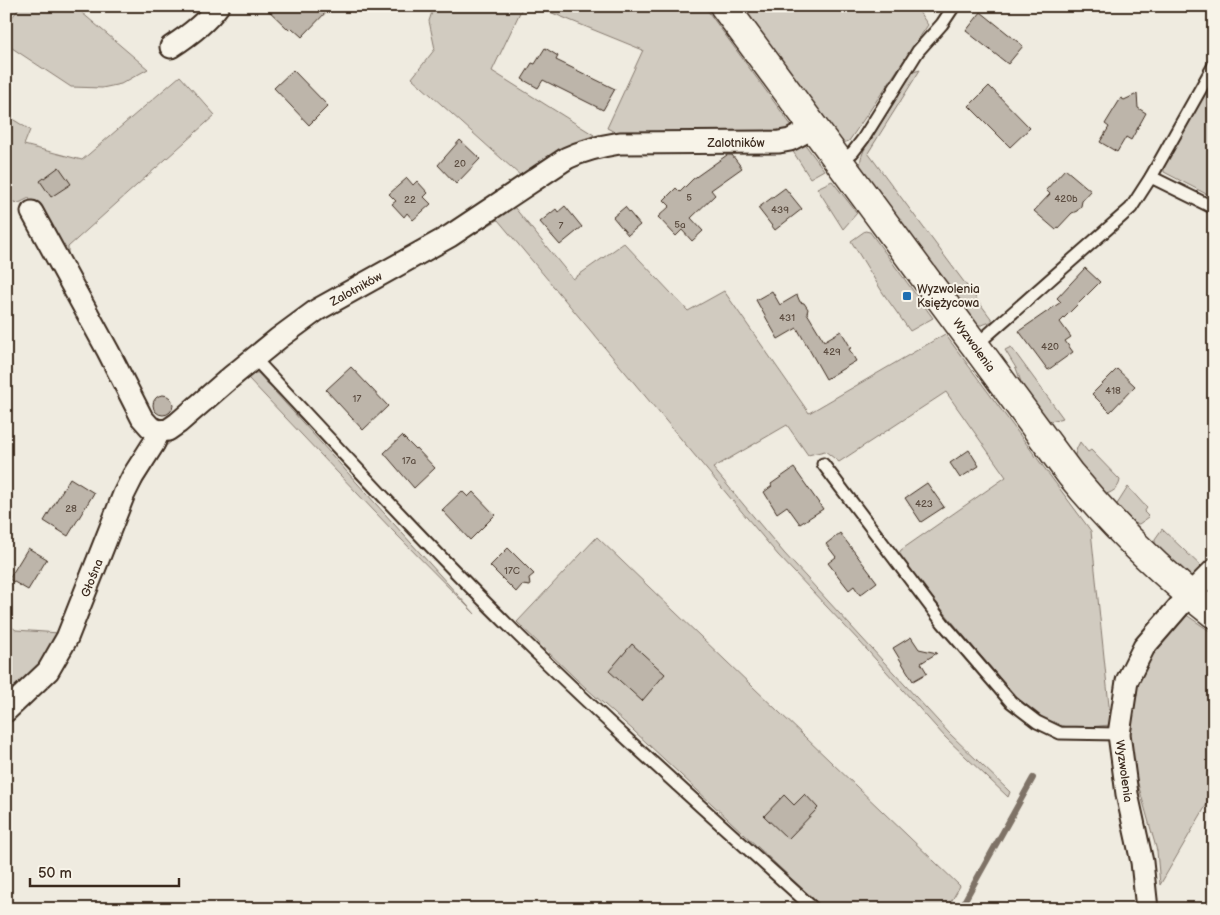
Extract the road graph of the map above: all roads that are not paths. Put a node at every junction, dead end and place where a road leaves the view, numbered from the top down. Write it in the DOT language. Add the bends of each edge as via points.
graph roads {
  1 [pos="218,6"];
  2 [pos="724,6"];
  3 [pos="954,6"];
  4 [pos="171,47"];
  5 [pos="1214,65"];
  6 [pos="813,128"];
  7 [pos="839,163"];
  8 [pos="1152,177"];
  9 [pos="1214,208"];
  10 [pos="32,212"];
  11 [pos="975,346"];
  12 [pos="254,359"];
  13 [pos="158,431"];
  14 [pos="823,464"];
  15 [pos="1214,570"];
  16 [pos="1189,595"];
  17 [pos="1214,614"];
  18 [pos="6,712"];
  19 [pos="1119,734"];
  20 [pos="1147,908"];
  21 [pos="814,909"];
  1 -- 4 [label="street" via="204,22"];
  2 -- 6 [label="street, Wyzwolenia"];
  3 -- 7 [label="lane" via="918,51 853,152"];
  5 -- 8 [label="lane"];
  6 -- 7 [label="street, Wyzwolenia"];
  6 -- 12 [label="street, Zalotników" via="779,142 620,144 582,151 450,236 318,310"];
  7 -- 11 [label="street, Wyzwolenia"];
  8 -- 9 [label="lane"];
  8 -- 11 [label="lane" via="1140,198 1121,218"];
  10 -- 13 [label="street" via="142,418"];
  11 -- 16 [label="street, Wyzwolenia" via="1083,489 1135,546"];
  12 -- 13 [label="street, Zalotników" via="178,423 168,430"];
  12 -- 21 [label="lane" via="512,629"];
  13 -- 18 [label="street, Głośna" via="124,494 67,638 48,672"];
  14 -- 19 [label="lane" via="943,623 1011,702 1037,722 1060,733"];
  15 -- 16 [label="street"];
  16 -- 17 [label="street, Wyzwolenia"];
  16 -- 19 [label="street, Wyzwolenia" via="1144,647 1127,681"];
  19 -- 20 [label="street, Wyzwolenia"];
}
